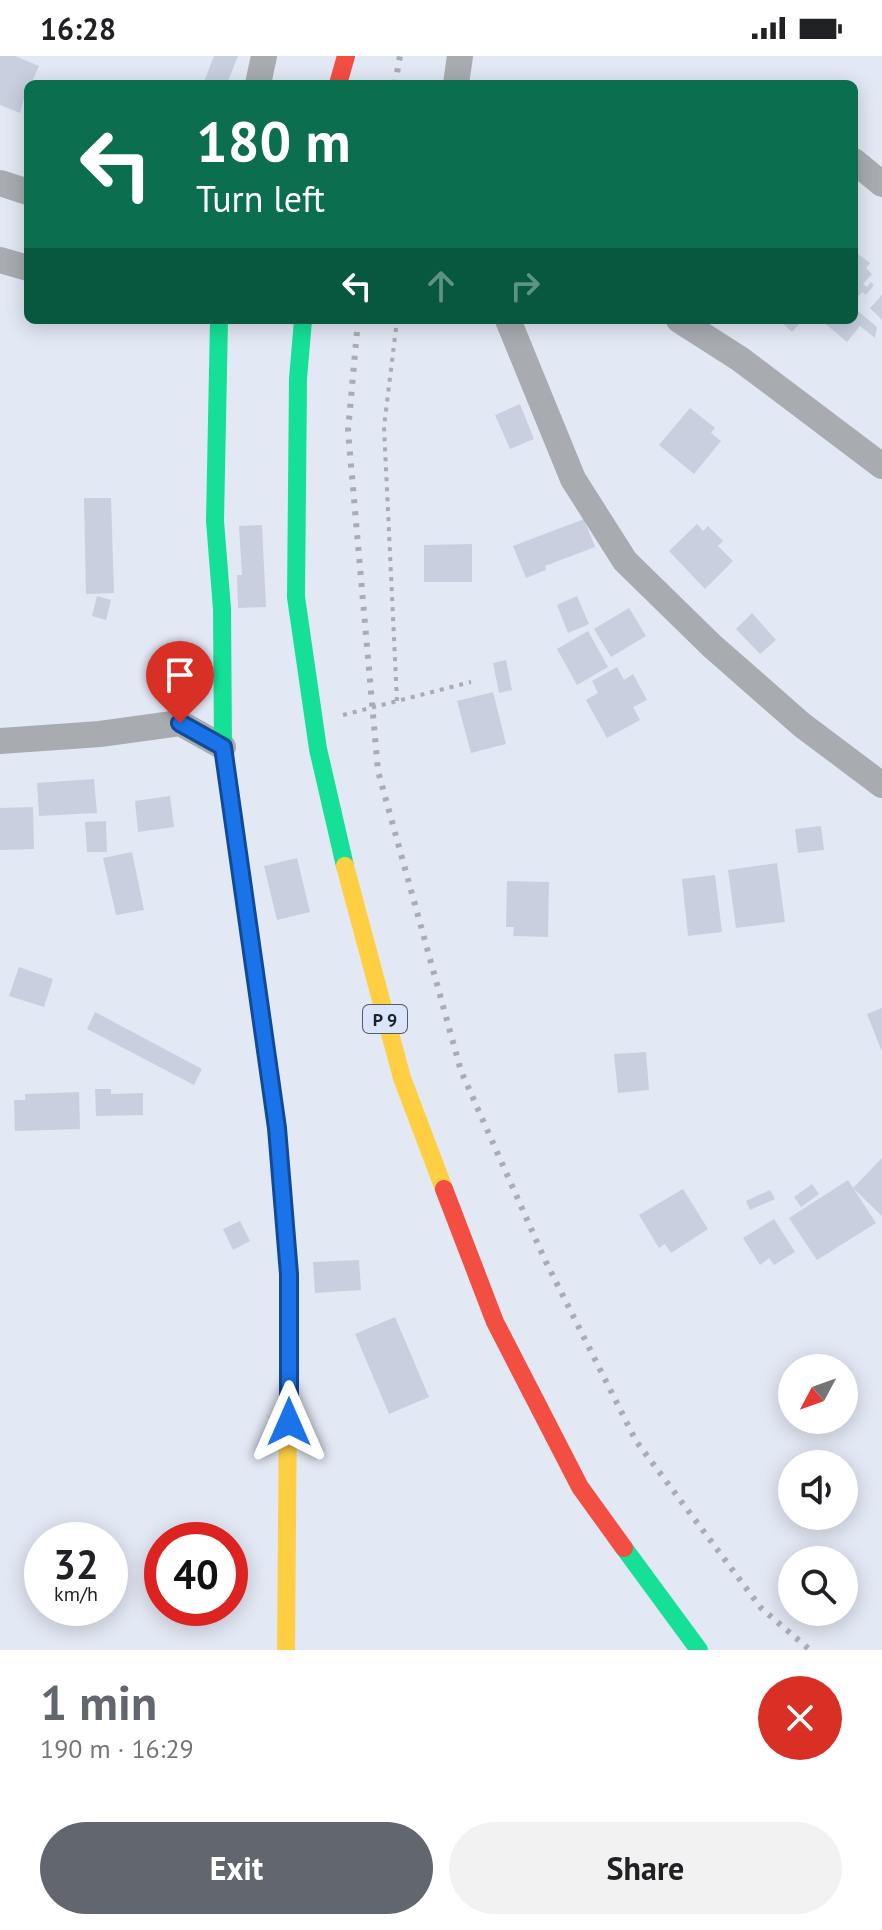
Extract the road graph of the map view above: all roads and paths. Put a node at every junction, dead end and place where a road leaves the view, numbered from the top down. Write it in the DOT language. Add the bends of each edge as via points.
graph roads {
  1 [pos="264,56"];
  2 [pos="346,56"];
  3 [pos="460,56"];
  4 [pos="259,80"];
  5 [pos="339,80"];
  6 [pos="457,80"];
  7 [pos="858,164"];
  8 [pos="0,183"];
  9 [pos="882,184"];
  10 [pos="24,191"];
  11 [pos="0,260"];
  12 [pos="24,267"];
  13 [pos="219,324"];
  14 [pos="303,324"];
  15 [pos="397,324"];
  16 [pos="510,324"];
  17 [pos="685,324"];
  18 [pos="882,466"];
  19 [pos="471,682"];
  20 [pos="397,701"];
  21 [pos="314,723"];
  22 [pos="0,741"];
  23 [pos="223,747"];
  24 [pos="882,785"];
  25 [pos="286,1650"];
  26 [pos="699,1650"];
  1 -- 4 [label="street"];
  2 -- 5 [label="main road"];
  3 -- 6 [label="street"];
  7 -- 9 [label="street"];
  8 -- 10 [label="street"];
  11 -- 12 [label="street"];
  13 -- 23 [label="main road" via="215,521"];
  14 -- 21 [label="main road, P 9" via="296,597"];
  15 -- 20 [label="path" via="384,427"];
  16 -- 24 [label="street" via="573,479 625,561 802,725"];
  17 -- 18 [label="street"];
  19 -- 20 [label="path"];
  20 -- 21 [label="path"];
  21 -- 26 [label="main road, P 9" via="357,920 402,1078 495,1322 580,1487"];
  22 -- 23 [label="street" via="180,723"];
  23 -- 25 [label="main road" via="277,1128 289,1274"];
}
